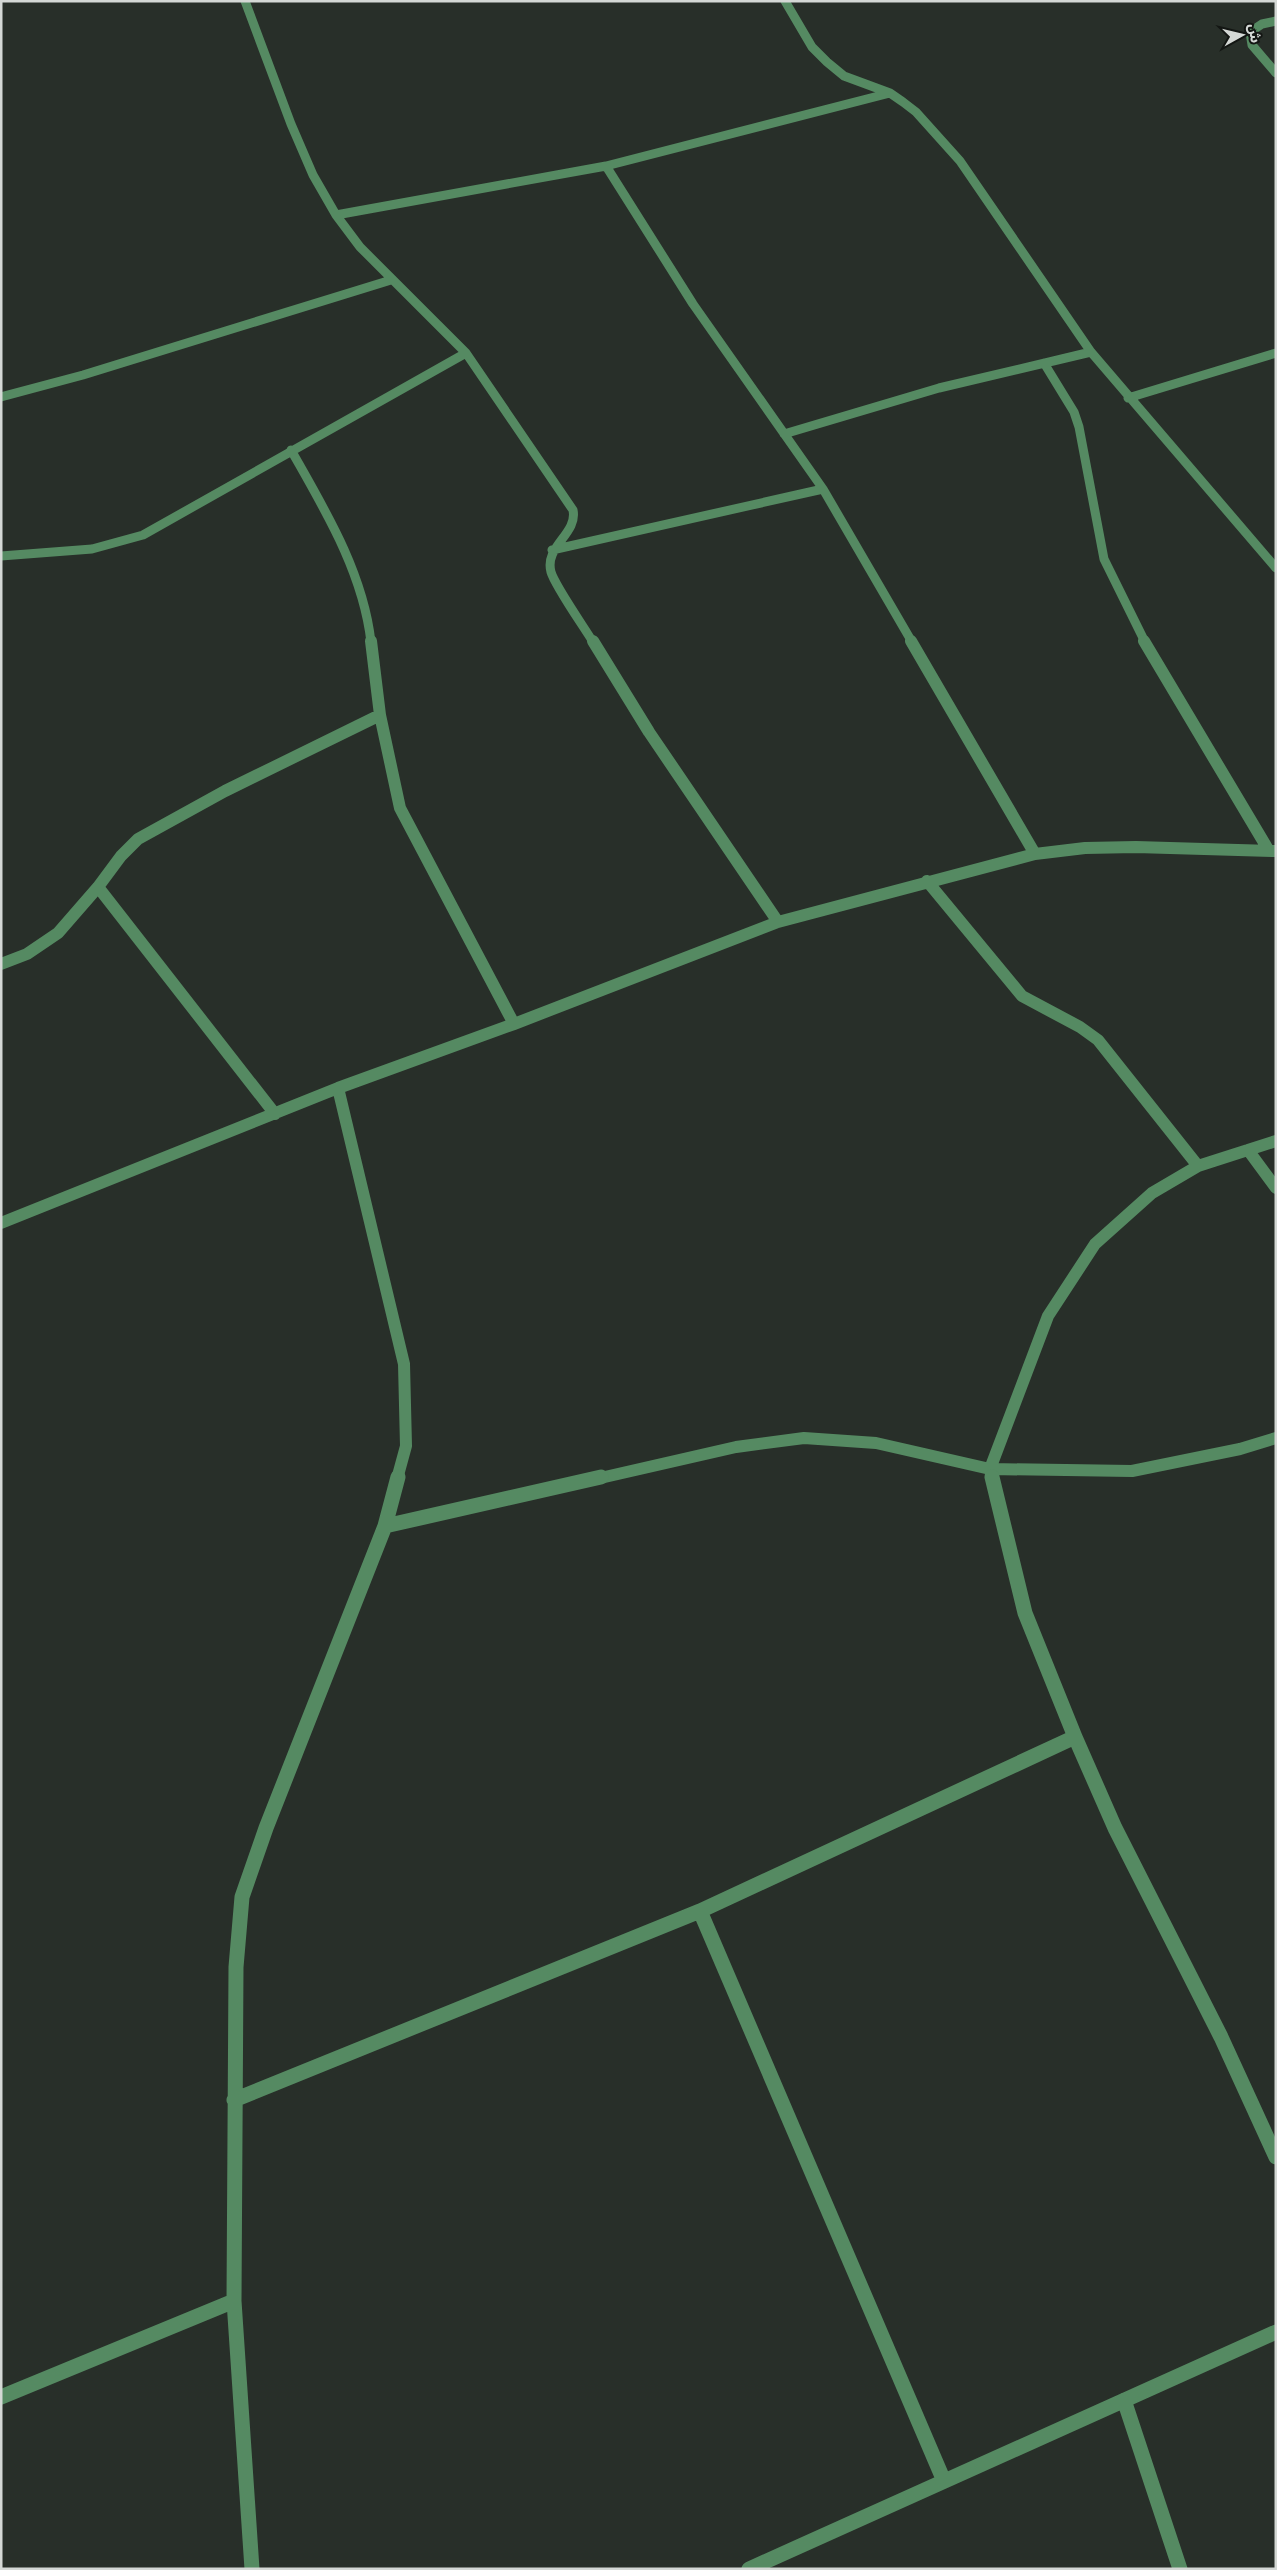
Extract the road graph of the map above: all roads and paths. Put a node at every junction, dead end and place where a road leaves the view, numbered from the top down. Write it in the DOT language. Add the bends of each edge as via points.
graph roads {
  1 [pos="245,1"];
  2 [pos="785,1"];
  3 [pos="1276,21"];
  4 [pos="1276,73"];
  5 [pos="890,93"];
  6 [pos="606,166"];
  7 [pos="336,215"];
  8 [pos="392,280"];
  9 [pos="1091,352"];
  10 [pos="466,353"];
  11 [pos="1276,353"];
  12 [pos="1044,363"];
  13 [pos="1,397"];
  14 [pos="1128,398"];
  15 [pos="784,434"];
  16 [pos="291,450"];
  17 [pos="823,489"];
  18 [pos="552,550"];
  19 [pos="1,556"];
  20 [pos="1276,568"];
  21 [pos="380,715"];
  22 [pos="1272,851"];
  23 [pos="1035,854"];
  24 [pos="927,882"];
  25 [pos="98,887"];
  26 [pos="778,922"];
  27 [pos="1,964"];
  28 [pos="514,1024"];
  29 [pos="338,1088"];
  30 [pos="275,1114"];
  31 [pos="1276,1141"];
  32 [pos="1248,1150"];
  33 [pos="1198,1166"];
  34 [pos="1276,1188"];
  35 [pos="1,1223"];
  36 [pos="1276,1438"];
  37 [pos="990,1469"];
  38 [pos="385,1526"];
  39 [pos="1075,1737"];
  40 [pos="700,1911"];
  41 [pos="234,2100"];
  42 [pos="1276,2157"];
  43 [pos="234,2301"];
  44 [pos="1276,2332"];
  45 [pos="1,2397"];
  46 [pos="1124,2400"];
  47 [pos="944,2481"];
  48 [pos="252,2569"];
  49 [pos="749,2569"];
  50 [pos="1180,2569"];
  1 -- 7 [label="street" via="291,124"];
  2 -- 5 [label="street" via="812,47 827,62 844,76"];
  3 -- 4 [label="street" via="1262,24 1250,32 1252,45"];
  5 -- 6 [label="street"];
  5 -- 9 [label="street" via="916,112 960,162"];
  6 -- 7 [label="street"];
  6 -- 15 [label="street" via="693,304"];
  7 -- 8 [label="street" via="360,247"];
  8 -- 10 [label="street"];
  8 -- 13 [label="street"];
  9 -- 12 [label="street"];
  9 -- 14 [label="street"];
  10 -- 16 [label="street"];
  10 -- 18 [label="street" via="574,510 575,524"];
  11 -- 14 [label="street"];
  12 -- 15 [label="street" via="939,388"];
  12 -- 22 [label="street" via="1074,412 1079,427 1104,559 1118,591 1134,623"];
  14 -- 20 [label="street"];
  15 -- 17 [label="street"];
  16 -- 19 [label="street" via="143,535 92,549"];
  16 -- 21 [label="street" via="338,534 368,617"];
  17 -- 18 [label="street"];
  17 -- 23 [label="street"];
  18 -- 26 [label="street" via="549,560 551,573 649,732"];
  21 -- 25 [label="street" via="156,827 121,856"];
  21 -- 28 [label="street" via="400,808"];
  22 -- 23 [label="street" via="1136,847 1085,848"];
  23 -- 24 [label="street"];
  24 -- 26 [label="street"];
  24 -- 33 [label="street" via="1022,996 1086,1028 1098,1040"];
  25 -- 27 [label="street" via="58,933 27,954"];
  25 -- 30 [label="street"];
  26 -- 28 [label="street"];
  28 -- 29 [label="street"];
  29 -- 30 [label="street"];
  29 -- 38 [label="street" via="404,1364 406,1446"];
  30 -- 35 [label="street"];
  31 -- 32 [label="street"];
  32 -- 33 [label="street"];
  32 -- 34 [label="street"];
  33 -- 37 [label="street" via="1152,1193 1094,1244 1048,1316"];
  36 -- 37 [label="street" via="1240,1449 1132,1471"];
  37 -- 38 [label="street" via="876,1443 804,1438 736,1447"];
  37 -- 39 [label="street" via="1026,1613"];
  38 -- 41 [label="street" via="242,1897 236,1967"];
  39 -- 40 [label="street"];
  39 -- 42 [label="street" via="1115,1828 1221,2037"];
  40 -- 41 [label="street"];
  40 -- 47 [label="street"];
  41 -- 43 [label="street"];
  43 -- 45 [label="street"];
  43 -- 48 [label="street"];
  44 -- 46 [label="street"];
  46 -- 47 [label="street"];
  46 -- 50 [label="street"];
  47 -- 49 [label="street"];
}
